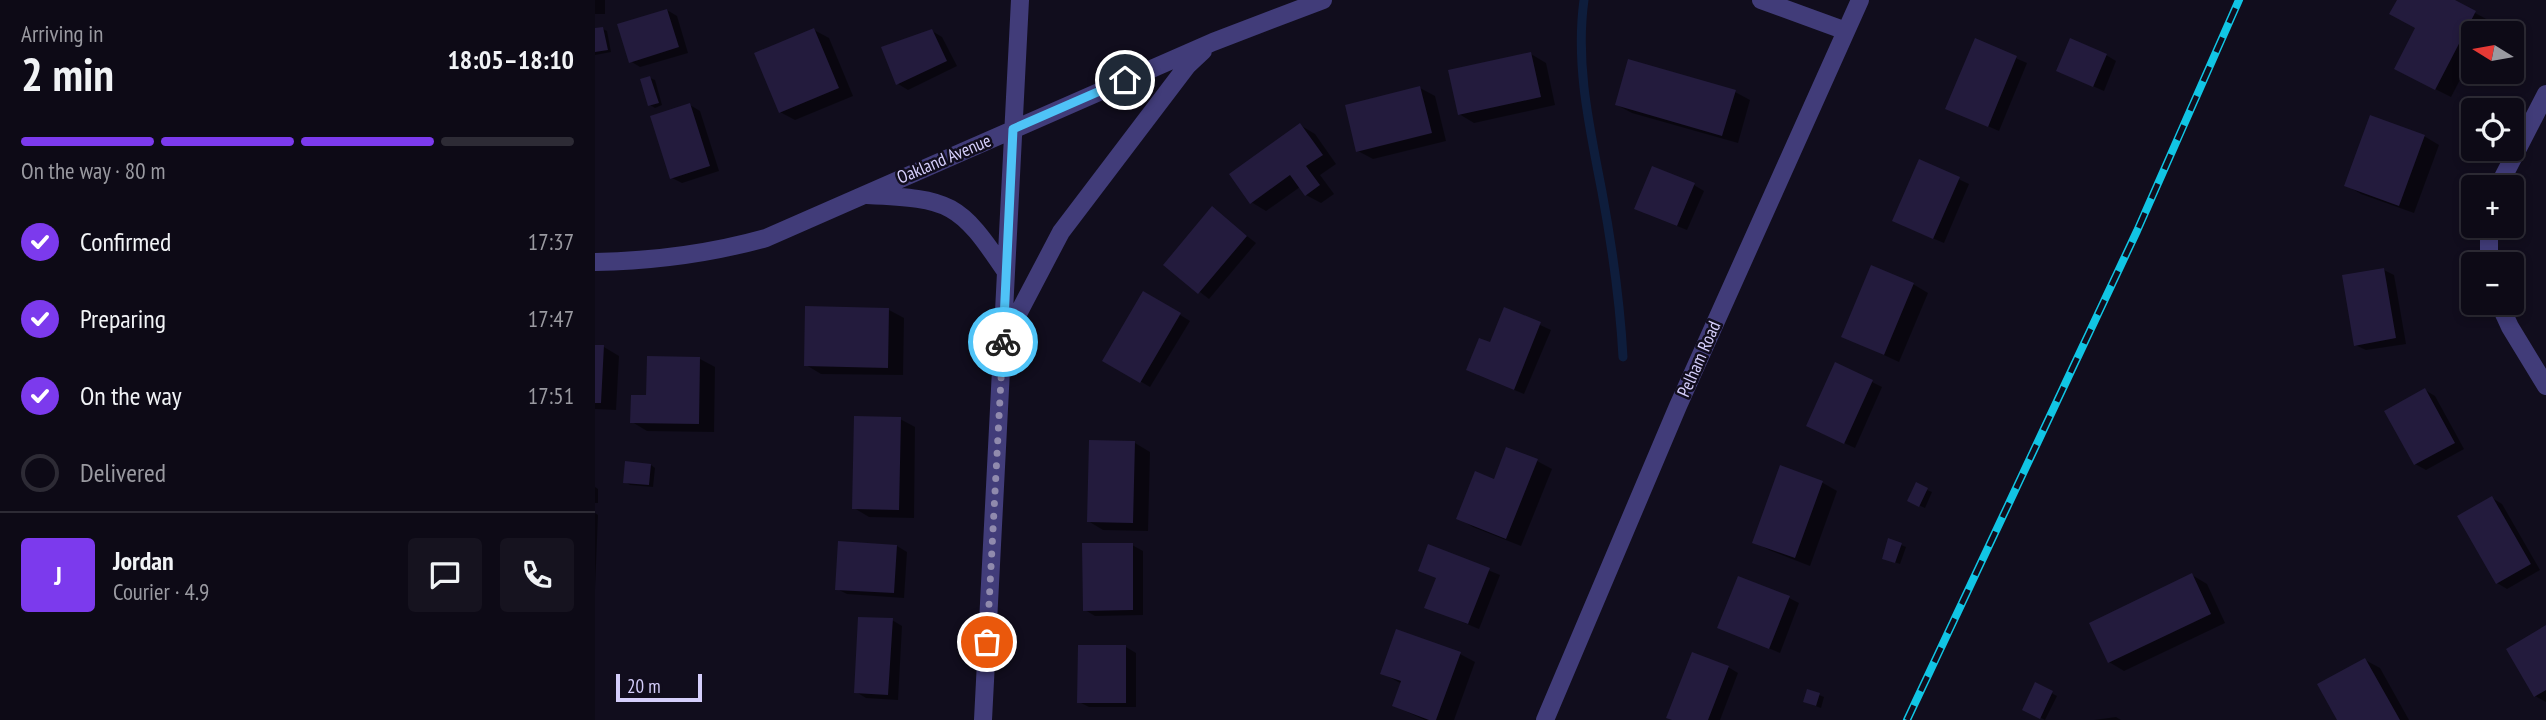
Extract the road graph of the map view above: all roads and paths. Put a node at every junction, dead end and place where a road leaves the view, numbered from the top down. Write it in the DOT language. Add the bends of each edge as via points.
graph roads {
  1 [pos="1020,0"];
  2 [pos="1323,0"];
  3 [pos="1761,0"];
  4 [pos="1860,0"];
  5 [pos="1846,31"];
  6 [pos="1213,42"];
  7 [pos="2546,94"];
  8 [pos="1013,129"];
  9 [pos="2504,175"];
  10 [pos="861,195"];
  11 [pos="595,262"];
  12 [pos="1006,272"];
  13 [pos="2504,315"];
  14 [pos="1002,356"];
  15 [pos="2546,386"];
  16 [pos="983,720"];
  17 [pos="1545,720"];
  1 -- 8 [label="street"];
  2 -- 6 [label="street, Oakland Avenue"];
  3 -- 5 [label="street"];
  4 -- 5 [label="street, Pelham Road"];
  5 -- 17 [label="street, Pelham Road" via="1678,406"];
  6 -- 8 [label="street, Oakland Avenue"];
  6 -- 14 [label="street" via="1187,66 1061,232"];
  7 -- 9 [label="street"];
  8 -- 10 [label="street, Oakland Avenue"];
  8 -- 12 [label="street"];
  10 -- 11 [label="street, Oakland Avenue" via="766,238 723,251"];
  10 -- 12 [label="street" via="939,202 960,212"];
  12 -- 14 [label="street"];
  13 -- 15 [label="street"];
  14 -- 16 [label="street"];
}
